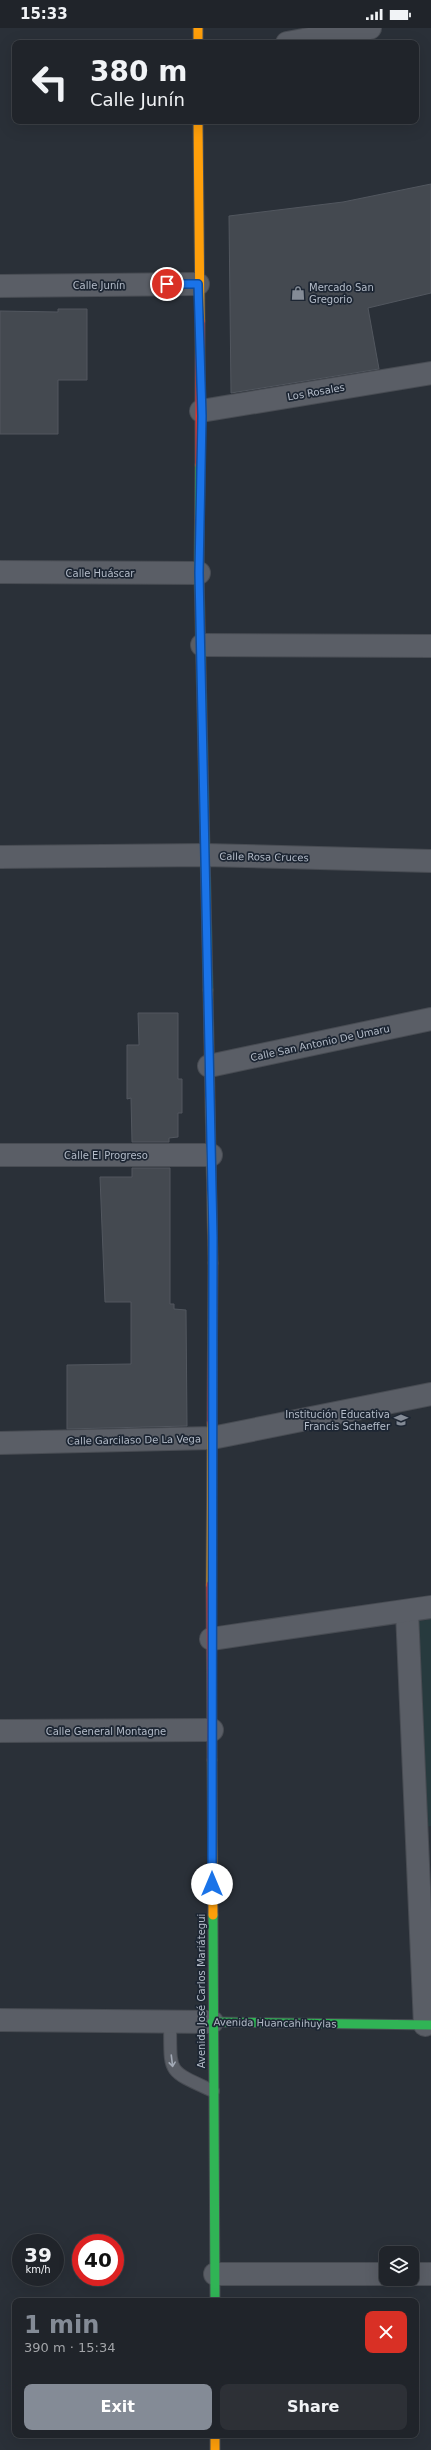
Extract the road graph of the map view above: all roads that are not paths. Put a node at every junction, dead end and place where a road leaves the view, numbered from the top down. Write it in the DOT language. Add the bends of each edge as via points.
graph roads {
  1 [pos="198,28"];
  2 [pos="370,28"];
  3 [pos="198,40"];
  4 [pos="304,40"];
  5 [pos="198,124"];
  6 [pos="198,284"];
  7 [pos="0,286"];
  8 [pos="431,373"];
  9 [pos="201,411"];
  10 [pos="0,572"];
  11 [pos="199,573"];
  12 [pos="202,645"];
  13 [pos="431,646"];
  14 [pos="205,855"];
  15 [pos="0,857"];
  16 [pos="431,861"];
  17 [pos="431,1019"];
  18 [pos="209,1066"];
  19 [pos="0,1155"];
  20 [pos="212,1155"];
  21 [pos="431,1394"];
  22 [pos="212,1438"];
  23 [pos="0,1443"];
  24 [pos="431,1607"];
  25 [pos="407,1612"];
  26 [pos="211,1640"];
  27 [pos="212,1730"];
  28 [pos="0,1731"];
  29 [pos="424,1838"];
  30 [pos="0,2020"];
  31 [pos="170,2022"];
  32 [pos="212,2022"];
  33 [pos="428,2025"];
  34 [pos="213,2091"];
  35 [pos="215,2274"];
  36 [pos="379,2274"];
  37 [pos="419,2274"];
  38 [pos="431,2274"];
  39 [pos="215,2298"];
  40 [pos="215,2438"];
  41 [pos="215,2450"];
  1 -- 3 [label="street"];
  2 -- 4 [label="street"];
  5 -- 6 [label="street, Avenida José Carlos Mariátegui"];
  6 -- 7 [label="street, Calle Junín"];
  6 -- 9 [label="street, Avenida José Carlos Mariátegui"];
  8 -- 9 [label="street, Los Rosales"];
  9 -- 11 [label="street, Avenida José Carlos Mariátegui"];
  10 -- 11 [label="street, Calle Huáscar"];
  11 -- 12 [label="street, Avenida José Carlos Mariátegui"];
  12 -- 13 [label="street"];
  12 -- 14 [label="street, Avenida José Carlos Mariátegui"];
  14 -- 15 [label="street, Calle Rosa Cruces"];
  14 -- 16 [label="street, Calle Rosa Cruces"];
  14 -- 18 [label="street, Avenida José Carlos Mariátegui"];
  17 -- 18 [label="street, Calle San Antonio De Umaru"];
  18 -- 20 [label="street, Avenida José Carlos Mariátegui"];
  19 -- 20 [label="street, Calle El Progreso"];
  20 -- 22 [label="street, Avenida José Carlos Mariátegui"];
  21 -- 22 [label="street, Calle Garcilaso De La Vega"];
  22 -- 23 [label="street, Calle Garcilaso De La Vega"];
  22 -- 26 [label="street, Avenida José Carlos Mariátegui"];
  24 -- 25 [label="street"];
  25 -- 26 [label="street"];
  25 -- 29 [label="street"];
  26 -- 27 [label="street, Avenida José Carlos Mariátegui"];
  27 -- 28 [label="street, Calle General Montagne"];
  27 -- 32 [label="street, Avenida José Carlos Mariátegui"];
  29 -- 33 [label="street"];
  30 -- 31 [label="street, Avenida Huancahihuylas"];
  31 -- 32 [label="street, Avenida Huancahihuylas"];
  31 -- 34 [label="lane, one-way" via="171,2064 174,2072"];
  32 -- 33 [label="street, Avenida Huancahihuylas"];
  32 -- 34 [label="street, Avenida José Carlos Mariátegui"];
  34 -- 35 [label="street, Avenida José Carlos Mariátegui"];
  35 -- 36 [label="street"];
  35 -- 39 [label="street, Avenida José Carlos Mariátegui"];
  37 -- 38 [label="street"];
  40 -- 41 [label="street"];
}
